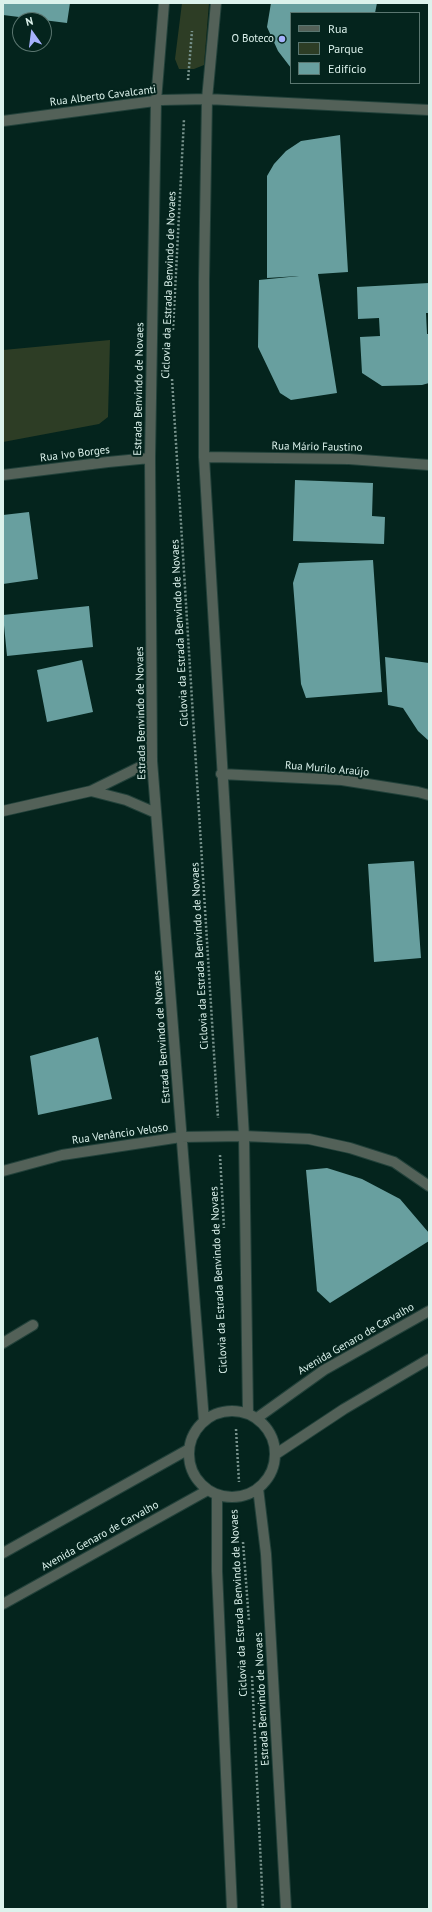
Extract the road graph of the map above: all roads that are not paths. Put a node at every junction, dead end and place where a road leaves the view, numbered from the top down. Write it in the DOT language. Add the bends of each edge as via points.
graph roads {
  1 [pos="164,3"];
  2 [pos="216,3"];
  3 [pos="207,99"];
  4 [pos="156,101"];
  5 [pos="429,110"];
  6 [pos="3,120"];
  7 [pos="204,457"];
  8 [pos="150,458"];
  9 [pos="429,465"];
  10 [pos="3,475"];
  11 [pos="152,761"];
  12 [pos="221,774"];
  13 [pos="90,791"];
  14 [pos="429,795"];
  15 [pos="3,811"];
  16 [pos="156,813"];
  17 [pos="244,1136"];
  18 [pos="181,1137"];
  19 [pos="3,1171"];
  20 [pos="429,1186"];
  21 [pos="429,1311"];
  22 [pos="33,1325"];
  23 [pos="3,1343"];
  24 [pos="429,1359"];
  25 [pos="252,1416"];
  26 [pos="204,1421"];
  27 [pos="189,1448"];
  28 [pos="276,1454"];
  29 [pos="258,1488"];
  30 [pos="212,1492"];
  31 [pos="3,1553"];
  32 [pos="3,1604"];
  33 [pos="232,1909"];
  34 [pos="286,1909"];
  1 -- 4 [label="street, Estrada Benvindo de Novaes"];
  2 -- 3 [label="street"];
  3 -- 4 [label="street, Rua Alberto Cavalcanti"];
  3 -- 5 [label="street, Rua Alberto Cavalcanti"];
  3 -- 7 [label="street"];
  4 -- 6 [label="street, Rua Alberto Cavalcanti"];
  4 -- 8 [label="street, Estrada Benvindo de Novaes"];
  7 -- 9 [label="street, Rua Mário Faustino" via="349,459"];
  7 -- 12 [label="street"];
  8 -- 10 [label="street, Rua Ivo Borges"];
  8 -- 11 [label="street, Estrada Benvindo de Novaes"];
  11 -- 13 [label="street"];
  11 -- 16 [label="street, Estrada Benvindo de Novaes"];
  12 -- 14 [label="street, Rua Murilo Araújo" via="342,780"];
  12 -- 17 [label="street"];
  13 -- 15 [label="street"];
  13 -- 16 [label="street" via="126,800"];
  16 -- 18 [label="street, Estrada Benvindo de Novaes"];
  17 -- 18 [label="street, Rua Venâncio Veloso"];
  17 -- 20 [label="street, Rua Venâncio Veloso" via="309,1140 350,1148 394,1162"];
  17 -- 25 [label="street"];
  18 -- 19 [label="street, Rua Venâncio Veloso" via="62,1155"];
  18 -- 26 [label="street, Estrada Benvindo de Novaes"];
  21 -- 25 [label="street, Avenida Genaro de Carvalho" via="324,1370"];
  22 -- 23 [label="street"];
  24 -- 28 [label="street" via="344,1409"];
  25 -- 26 [label="street" via="235,1411 214,1415"];
  25 -- 28 [label="street" via="270,1434"];
  26 -- 27 [label="street" via="194,1434"];
  27 -- 30 [label="street" via="190,1464 197,1479"];
  27 -- 31 [label="street"];
  28 -- 29 [label="street" via="274,1467"];
  29 -- 30 [label="street" via="250,1494 240,1496 228,1497"];
  29 -- 34 [label="street, Estrada Benvindo de Novaes" via="266,1554"];
  30 -- 32 [label="street, Avenida Genaro de Carvalho"];
  30 -- 33 [label="street"];
}
